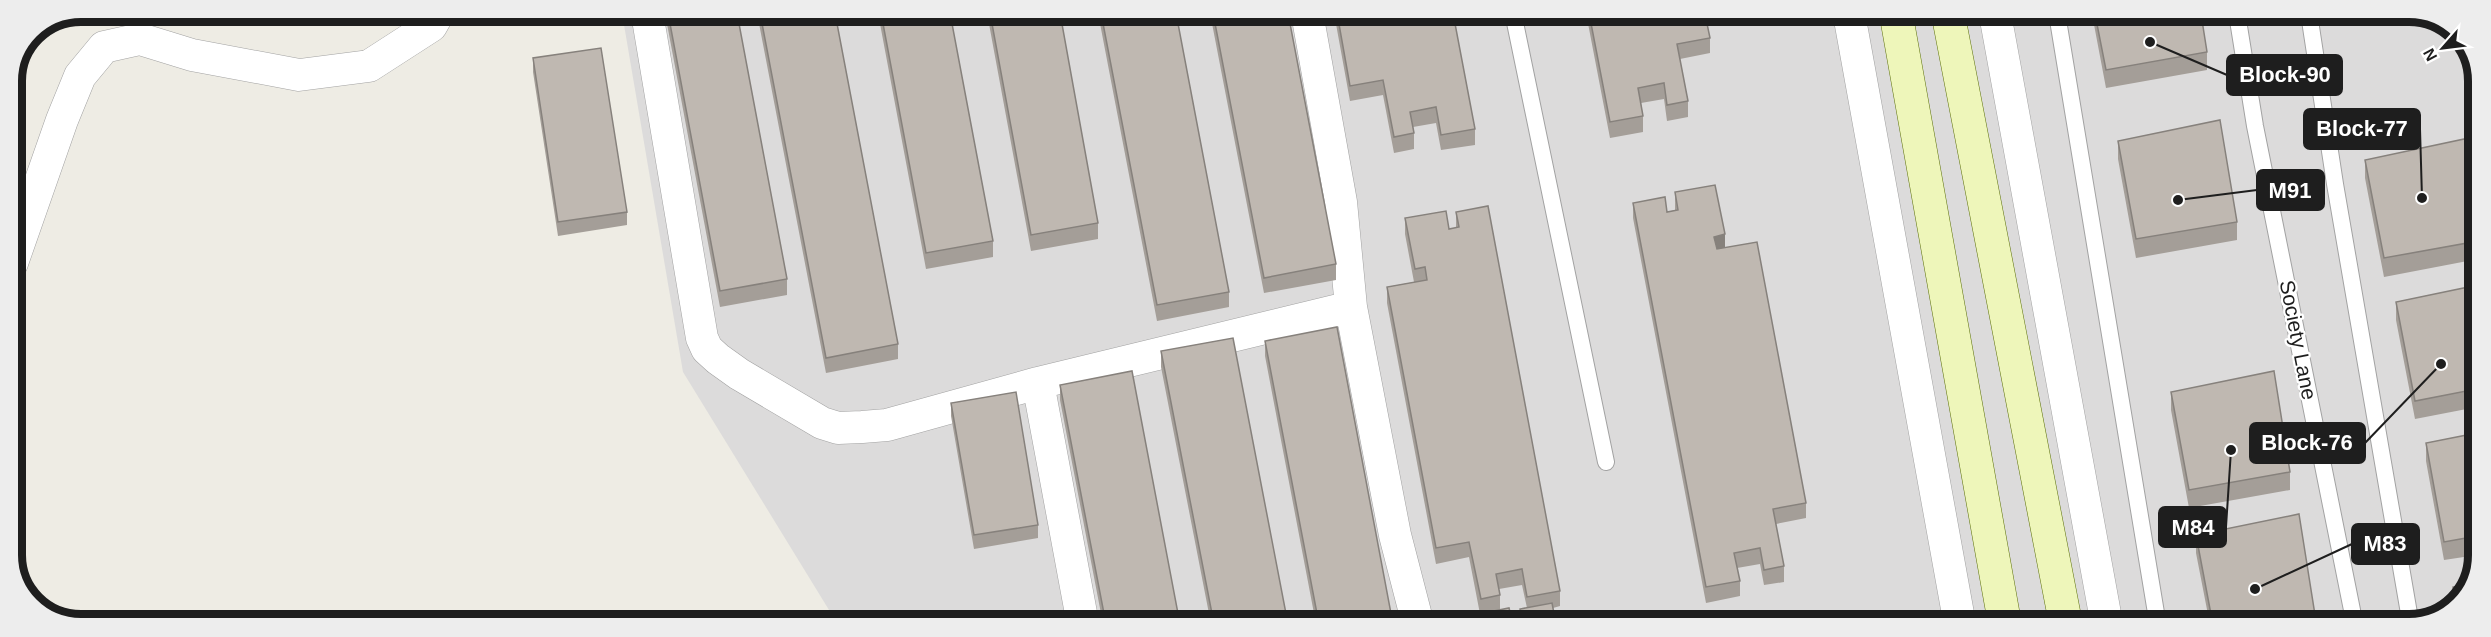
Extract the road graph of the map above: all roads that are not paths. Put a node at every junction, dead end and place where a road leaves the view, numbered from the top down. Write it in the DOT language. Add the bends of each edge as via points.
graph roads {
  1 [pos="433,22"];
  2 [pos="649,22"];
  3 [pos="1308,22"];
  4 [pos="1515,22"];
  5 [pos="1850,22"];
  6 [pos="1897,22"];
  7 [pos="1949,22"];
  8 [pos="1996,22"];
  9 [pos="2058,22"];
  10 [pos="2238,22"];
  11 [pos="2310,22"];
  12 [pos="22,233"];
  13 [pos="1351,307"];
  14 [pos="1038,383"];
  15 [pos="1606,462"];
  16 [pos="1081,615"];
  17 [pos="1416,615"];
  18 [pos="1958,615"];
  19 [pos="2003,615"];
  20 [pos="2064,615"];
  21 [pos="2105,615"];
  22 [pos="2156,615"];
  23 [pos="2353,615"];
  24 [pos="2409,615"];
  1 -- 12 [label="street" via="369,66 299,75 192,55 140,39 104,47 80,76"];
  2 -- 14 [label="street" via="702,338 718,359 822,423 838,428 887,425"];
  3 -- 13 [label="street" via="1341,202"];
  4 -- 15 [label="lane"];
  5 -- 18 [label="street"];
  6 -- 19 [label="main road"];
  7 -- 20 [label="main road"];
  8 -- 21 [label="street"];
  9 -- 22 [label="lane"];
  10 -- 23 [label="lane, Society Lane" via="2255,126"];
  11 -- 24 [label="lane"];
  13 -- 14 [label="street"];
  13 -- 17 [label="street" via="1395,535"];
  14 -- 16 [label="street"];
}
